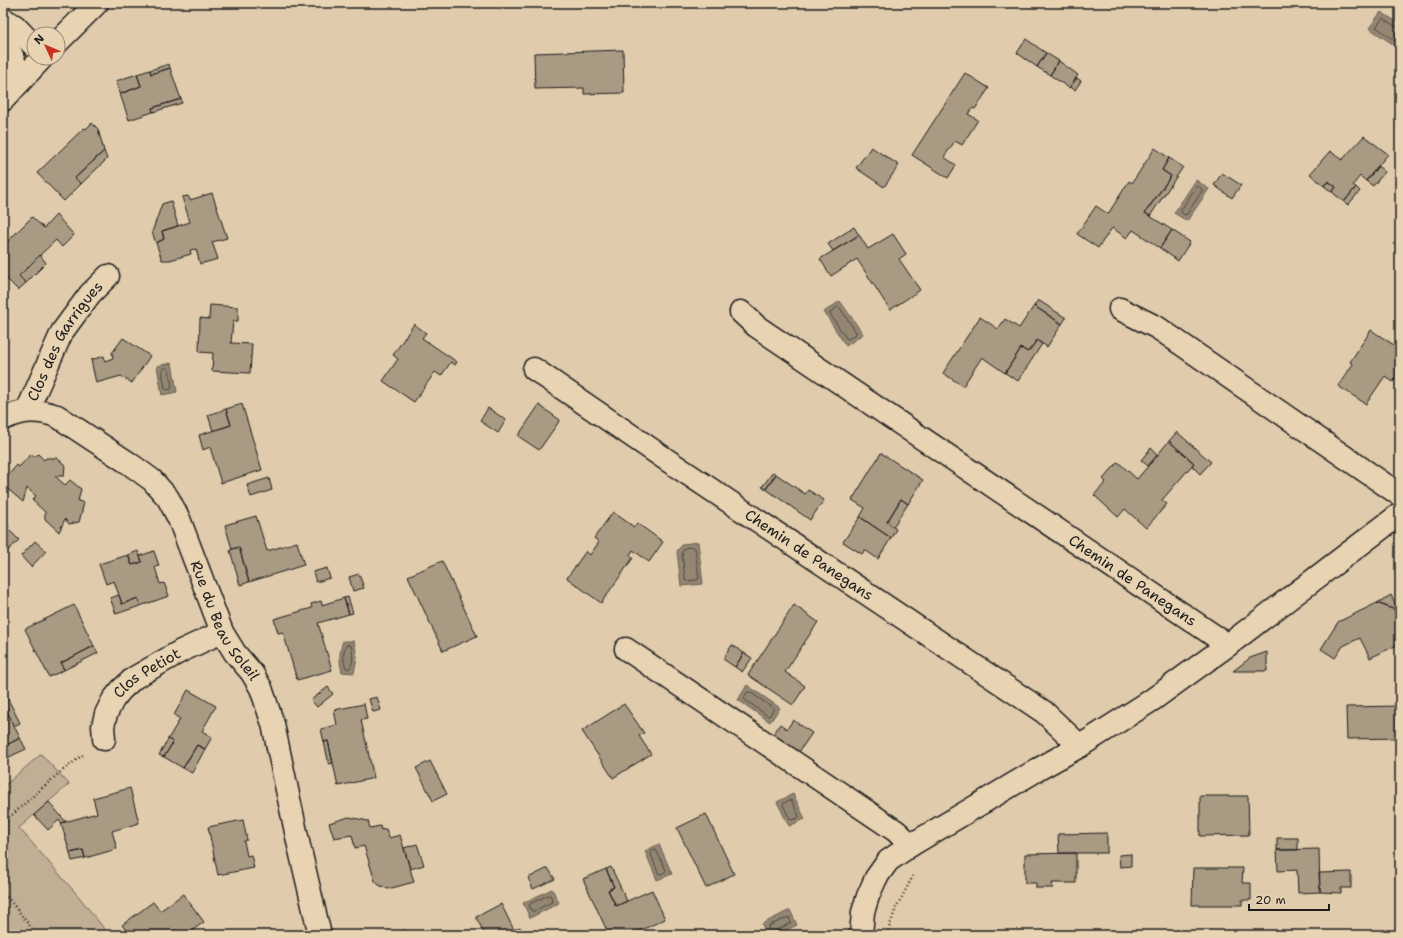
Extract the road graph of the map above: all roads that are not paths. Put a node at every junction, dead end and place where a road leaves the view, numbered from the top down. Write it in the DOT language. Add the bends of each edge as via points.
graph roads {
  1 [pos="97,3"];
  2 [pos="3,19"];
  3 [pos="66,34"];
  4 [pos="26,39"];
  5 [pos="3,40"];
  6 [pos="30,66"];
  7 [pos="18,82"];
  8 [pos="3,100"];
  9 [pos="108,276"];
  10 [pos="1120,309"];
  11 [pos="741,312"];
  12 [pos="534,370"];
  13 [pos="27,411"];
  14 [pos="3,419"];
  15 [pos="1400,495"];
  16 [pos="1400,514"];
  17 [pos="222,632"];
  18 [pos="1228,645"];
  19 [pos="626,649"];
  20 [pos="104,739"];
  21 [pos="1080,746"];
  22 [pos="911,845"];
  23 [pos="320,935"];
  24 [pos="861,935"];
  1 -- 3 [label="street"];
  2 -- 4 [label="street" via="15,26"];
  5 -- 7 [label="street" via="13,57"];
  6 -- 7 [label="street"];
  7 -- 8 [label="street"];
  9 -- 13 [label="street, Clos des Garrigues" via="90,294 62,332"];
  10 -- 15 [label="street" via="1158,328"];
  11 -- 18 [label="street, Chemin de Panegans" via="756,326"];
  12 -- 21 [label="street, Chemin de Panegans" via="1044,712"];
  13 -- 14 [label="street, Rue du Beau Soleil"];
  13 -- 17 [label="street, Rue du Beau Soleil" via="44,411 57,416 152,480 168,498 179,519"];
  16 -- 18 [label="street"];
  17 -- 20 [label="street, Clos Petiot" via="134,678 113,700 106,714 103,726"];
  17 -- 23 [label="street, Rue du Beau Soleil" via="252,673 273,724"];
  18 -- 21 [label="street" via="1152,700"];
  19 -- 22 [label="street" via="896,831"];
  21 -- 22 [label="street"];
  22 -- 24 [label="street" via="888,861 876,878 863,912"];
}
